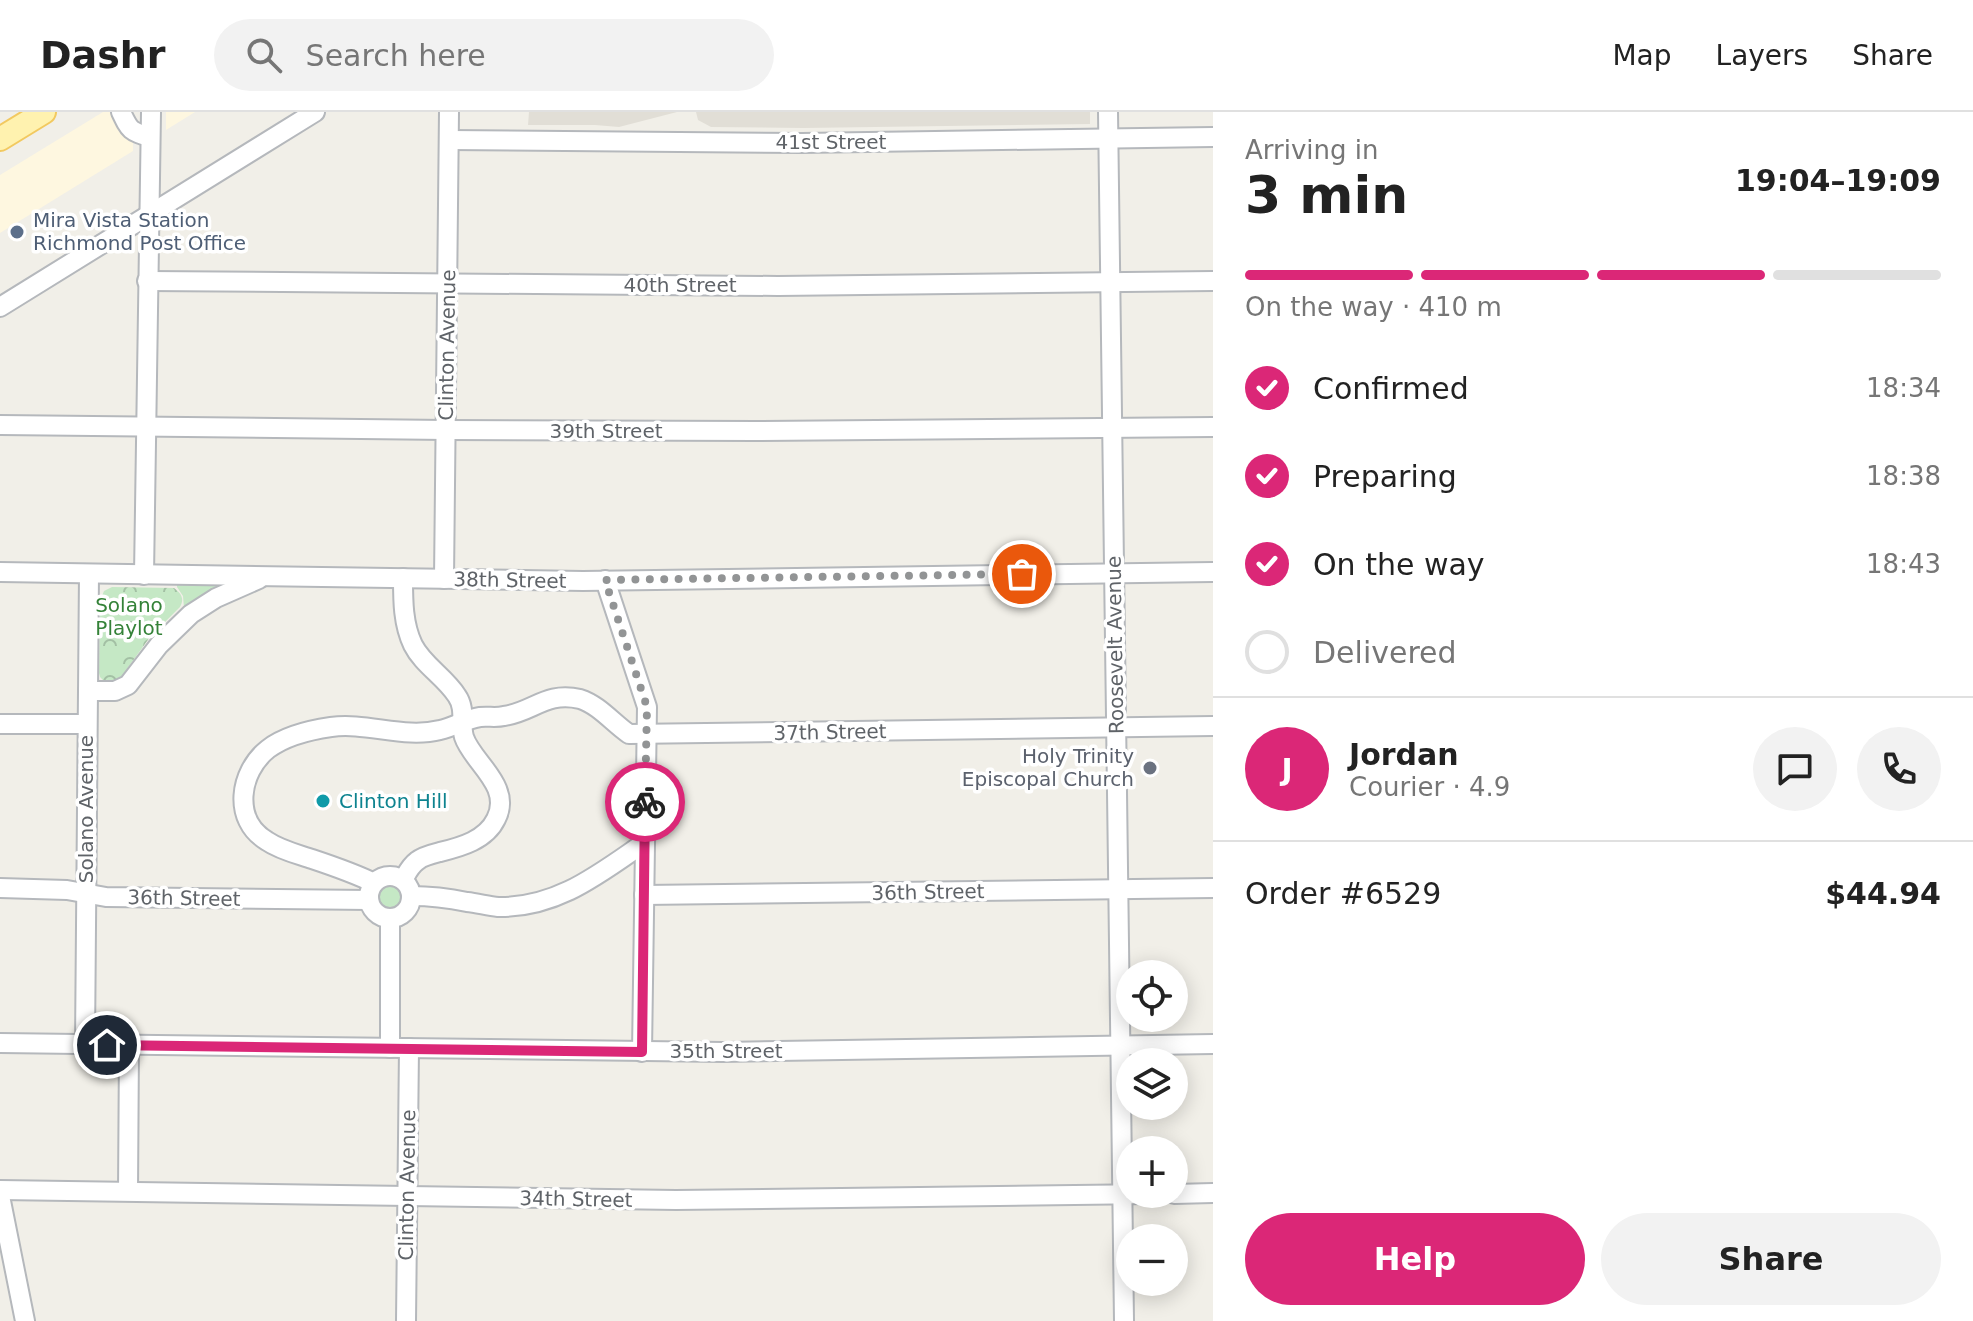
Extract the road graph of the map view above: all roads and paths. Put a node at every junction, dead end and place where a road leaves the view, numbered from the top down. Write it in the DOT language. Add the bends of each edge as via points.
graph roads {
  1 [pos="44,112"];
  2 [pos="121,112"];
  3 [pos="151,112"];
  4 [pos="315,112"];
  5 [pos="449,112"];
  6 [pos="1108,112"];
  7 [pos="1,137"];
  8 [pos="150,137"];
  9 [pos="1213,137"];
  10 [pos="1108,138"];
  11 [pos="449,140"];
  12 [pos="149,215"];
  13 [pos="147,281"];
  14 [pos="1213,281"];
  15 [pos="1109,283"];
  16 [pos="448,284"];
  17 [pos="0,307"];
  18 [pos="0,425"];
  19 [pos="145,426"];
  20 [pos="1213,427"];
  21 [pos="1112,428"];
  22 [pos="446,430"];
  23 [pos="0,572"];
  24 [pos="1114,572"];
  25 [pos="1213,572"];
  26 [pos="89,574"];
  27 [pos="144,575"];
  28 [pos="265,576"];
  29 [pos="403,578"];
  30 [pos="444,579"];
  31 [pos="605,580"];
  32 [pos="88,691"];
  33 [pos="463,721"];
  34 [pos="0,724"];
  35 [pos="87,724"];
  36 [pos="1213,726"];
  37 [pos="1116,727"];
  38 [pos="647,735"];
  39 [pos="644,843"];
  40 [pos="0,888"];
  41 [pos="407,888"];
  42 [pos="1213,888"];
  43 [pos="1118,889"];
  44 [pos="372,892"];
  45 [pos="86,893"];
  46 [pos="644,895"];
  47 [pos="390,918"];
  48 [pos="0,1043"];
  49 [pos="85,1044"];
  50 [pos="1213,1044"];
  51 [pos="129,1045"];
  52 [pos="1121,1046"];
  53 [pos="399,1048"];
  54 [pos="642,1052"];
  55 [pos="1122,1136"];
  56 [pos="0,1190"];
  57 [pos="128,1191"];
  58 [pos="1213,1193"];
  59 [pos="1188,1194"];
  60 [pos="1116,1195"];
  61 [pos="0,1196"];
  62 [pos="407,1196"];
  63 [pos="1123,1208"];
  64 [pos="25,1321"];
  65 [pos="406,1321"];
  66 [pos="1124,1321"];
  1 -- 7 [label="main road"];
  2 -- 8 [label="street" via="133,132"];
  3 -- 8 [label="street"];
  4 -- 12 [label="street"];
  5 -- 11 [label="street, Clinton Avenue"];
  6 -- 10 [label="street, Roosevelt Avenue"];
  8 -- 12 [label="street"];
  9 -- 10 [label="street, 41st Street"];
  10 -- 11 [label="street, 41st Street" via="802,143"];
  10 -- 15 [label="street, Roosevelt Avenue"];
  11 -- 16 [label="street, Clinton Avenue"];
  12 -- 13 [label="street"];
  12 -- 17 [label="street"];
  13 -- 16 [label="street, 40th Street"];
  13 -- 19 [label="street"];
  14 -- 15 [label="street, 40th Street"];
  15 -- 16 [label="street, 40th Street"];
  15 -- 21 [label="street, Roosevelt Avenue"];
  16 -- 22 [label="street, Clinton Avenue"];
  18 -- 19 [label="street, 39th Street"];
  19 -- 22 [label="street, 39th Street"];
  19 -- 27 [label="street"];
  20 -- 21 [label="street, 39th Street"];
  21 -- 22 [label="street, 39th Street"];
  21 -- 24 [label="street, Roosevelt Avenue"];
  22 -- 30 [label="street, Clinton Avenue"];
  23 -- 26 [label="street, 38th Street"];
  24 -- 25 [label="street, 38th Street"];
  24 -- 31 [label="street, 38th Street"];
  24 -- 37 [label="street, Roosevelt Avenue"];
  26 -- 27 [label="street, 38th Street"];
  26 -- 32 [label="street, Solano Avenue"];
  27 -- 28 [label="street, 38th Street"];
  28 -- 29 [label="street, 38th Street"];
  28 -- 32 [label="street" via="191,614 128,685 115,691"];
  29 -- 30 [label="street, 38th Street"];
  29 -- 33 [label="street" via="404,611 414,647 455,692"];
  30 -- 31 [label="street, 38th Street"];
  31 -- 38 [label="street" via="647,707"];
  32 -- 35 [label="street, Solano Avenue"];
  33 -- 38 [label="street, 37th Street" via="567,698 593,705 629,734"];
  33 -- 41 [label="street" via="464,736 498,792 498,817 469,843 420,858 410,868"];
  33 -- 44 [label="street, 37th Street" via="414,733 350,726 318,729 278,742 255,762 242,798 253,830 283,849 352,873"];
  34 -- 35 [label="street"];
  35 -- 45 [label="street, Solano Avenue"];
  36 -- 37 [label="street, 37th Street"];
  37 -- 38 [label="street, 37th Street"];
  37 -- 43 [label="street, Roosevelt Avenue"];
  38 -- 39 [label="street"];
  39 -- 41 [label="street" via="593,879 556,897 497,907"];
  39 -- 46 [label="street"];
  40 -- 45 [label="street, 36th Street"];
  41 -- 44 [label="street" via="387,876"];
  41 -- 47 [label="street" via="410,903"];
  42 -- 43 [label="street, 36th Street"];
  43 -- 46 [label="street, 36th Street"];
  43 -- 52 [label="street, Roosevelt Avenue"];
  44 -- 45 [label="street, 36th Street" via="106,897"];
  44 -- 47 [label="street" via="377,913"];
  45 -- 49 [label="street, Solano Avenue"];
  46 -- 54 [label="street"];
  47 -- 53 [label="street, Clinton Avenue"];
  48 -- 49 [label="street, 35th Street"];
  49 -- 51 [label="street, 35th Street"];
  50 -- 52 [label="street, 35th Street"];
  51 -- 53 [label="street, 35th Street"];
  51 -- 57 [label="street"];
  52 -- 54 [label="street, 35th Street"];
  52 -- 55 [label="street, Roosevelt Avenue"];
  53 -- 54 [label="street, 35th Street"];
  53 -- 62 [label="street, Clinton Avenue"];
  56 -- 57 [label="street, 34th Street"];
  57 -- 62 [label="street, 34th Street"];
  58 -- 59 [label="street"];
  60 -- 62 [label="street, 34th Street" via="676,1200"];
  61 -- 64 [label="street"];
  62 -- 65 [label="street, Clinton Avenue"];
  63 -- 66 [label="street, Roosevelt Avenue"];
}
